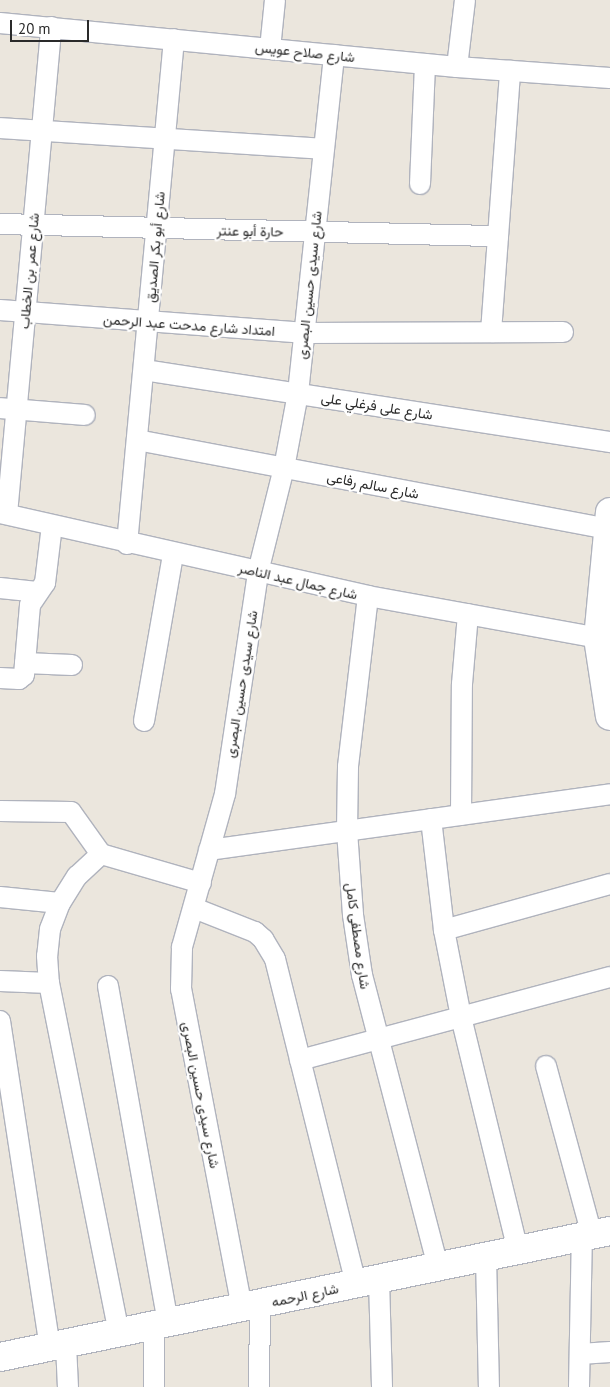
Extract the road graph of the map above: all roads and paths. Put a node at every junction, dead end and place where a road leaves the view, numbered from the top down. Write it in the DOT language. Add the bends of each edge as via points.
graph roads {
  1 [pos="275,0"];
  2 [pos="465,0"];
  3 [pos="0,23"];
  4 [pos="51,28"];
  5 [pos="174,39"];
  6 [pos="270,49"];
  7 [pos="334,55"];
  8 [pos="425,64"];
  9 [pos="457,67"];
  10 [pos="510,71"];
  11 [pos="610,78"];
  12 [pos="0,128"];
  13 [pos="42,131"];
  14 [pos="165,140"];
  15 [pos="323,149"];
  16 [pos="420,184"];
  17 [pos="0,224"];
  18 [pos="33,227"];
  19 [pos="157,229"];
  20 [pos="314,232"];
  21 [pos="498,236"];
  22 [pos="0,310"];
  23 [pos="25,312"];
  24 [pos="148,323"];
  25 [pos="491,332"];
  26 [pos="563,332"];
  27 [pos="306,333"];
  28 [pos="144,370"];
  29 [pos="298,393"];
  30 [pos="8,409"];
  31 [pos="85,415"];
  32 [pos="137,440"];
  33 [pos="610,442"];
  34 [pos="284,468"];
  35 [pos="4,514"];
  36 [pos="609,521"];
  37 [pos="52,526"];
  38 [pos="127,544"];
  39 [pos="173,554"];
  40 [pos="258,572"];
  41 [pos="0,588"];
  42 [pos="37,592"];
  43 [pos="368,596"];
  44 [pos="468,614"];
  45 [pos="604,636"];
  46 [pos="25,663"];
  47 [pos="72,665"];
  48 [pos="0,678"];
  49 [pos="610,716"];
  50 [pos="144,721"];
  51 [pos="610,794"];
  52 [pos="0,812"];
  53 [pos="460,815"];
  54 [pos="431,819"];
  55 [pos="347,831"];
  56 [pos="209,850"];
  57 [pos="101,854"];
  58 [pos="201,883"];
  59 [pos="610,884"];
  60 [pos="0,897"];
  61 [pos="60,904"];
  62 [pos="194,908"];
  63 [pos="444,930"];
  64 [pos="610,977"];
  65 [pos="0,981"];
  66 [pos="49,984"];
  67 [pos="108,986"];
  68 [pos="460,1017"];
  69 [pos="0,1021"];
  70 [pos="378,1039"];
  71 [pos="300,1060"];
  72 [pos="546,1066"];
  73 [pos="595,1234"];
  74 [pos="518,1250"];
  75 [pos="486,1257"];
  76 [pos="438,1267"];
  77 [pos="368,1281"];
  78 [pos="251,1306"];
  79 [pos="161,1324"];
  80 [pos="119,1333"];
  81 [pos="58,1346"];
  82 [pos="610,1352"];
  83 [pos="580,1354"];
  84 [pos="0,1357"];
  85 [pos="68,1387"];
  86 [pos="154,1387"];
  87 [pos="259,1387"];
  88 [pos="382,1387"];
  89 [pos="488,1387"];
  90 [pos="579,1387"];
  1 -- 6 [label="street"];
  2 -- 9 [label="street"];
  3 -- 4 [label="street, شارع صلاح عويس"];
  4 -- 5 [label="street, شارع صلاح عويس"];
  4 -- 13 [label="street, شارع عمر بن الخطاب"];
  5 -- 6 [label="street, شارع صلاح عويس"];
  5 -- 14 [label="street, شارع أبو بكر الصديق"];
  6 -- 7 [label="street, شارع صلاح عويس"];
  7 -- 8 [label="street, شارع صلاح عويس"];
  7 -- 15 [label="street, شارع سيدى حسين البصرى"];
  8 -- 9 [label="street, شارع صلاح عويس"];
  8 -- 16 [label="street"];
  9 -- 10 [label="street, شارع صلاح عويس"];
  10 -- 11 [label="street, شارع صلاح عويس"];
  10 -- 21 [label="street"];
  12 -- 13 [label="street"];
  13 -- 14 [label="street"];
  13 -- 18 [label="street, شارع عمر بن الخطاب"];
  14 -- 15 [label="street"];
  14 -- 19 [label="street, شارع أبو بكر الصديق"];
  15 -- 20 [label="street, شارع سيدى حسين البصرى"];
  17 -- 18 [label="street, حارة أبو عنتر"];
  18 -- 19 [label="street, حارة أبو عنتر"];
  18 -- 23 [label="street, شارع عمر بن الخطاب"];
  19 -- 20 [label="street, حارة أبو عنتر"];
  19 -- 24 [label="street, شارع أبو بكر الصديق"];
  20 -- 21 [label="street, حارة أبو عنتر"];
  20 -- 27 [label="street, شارع سيدى حسين البصرى"];
  21 -- 25 [label="street"];
  22 -- 23 [label="street, امتداد شارع مدحت عبد الرحمن"];
  23 -- 24 [label="street, امتداد شارع مدحت عبد الرحمن"];
  23 -- 30 [label="street, شارع عمر بن الخطاب"];
  24 -- 27 [label="street, امتداد شارع مدحت عبد الرحمن"];
  24 -- 28 [label="street, شارع أبو بكر الصديق"];
  25 -- 26 [label="street, امتداد شارع مدحت عبد الرحمن"];
  25 -- 27 [label="street, امتداد شارع مدحت عبد الرحمن"];
  27 -- 29 [label="street, شارع سيدى حسين البصرى"];
  28 -- 29 [label="street, شارع على فرغلي على"];
  28 -- 32 [label="street, شارع أبو بكر الصديق"];
  29 -- 33 [label="street, شارع على فرغلي على"];
  29 -- 34 [label="street, شارع سيدى حسين البصرى"];
  30 -- 31 [label="street"];
  30 -- 35 [label="street, شارع عمر بن الخطاب"];
  32 -- 34 [label="street, شارع سالم رفاعى"];
  32 -- 38 [label="street, شارع أبو بكر الصديق"];
  34 -- 36 [label="street, شارع سالم رفاعى"];
  34 -- 40 [label="street, شارع سيدى حسين البصرى"];
  35 -- 37 [label="street, شارع جمال عبد الناصر"];
  36 -- 45 [label="street"];
  37 -- 38 [label="street, شارع جمال عبد الناصر"];
  37 -- 42 [label="street" via="45,583"];
  38 -- 39 [label="street, شارع جمال عبد الناصر"];
  39 -- 40 [label="street, شارع جمال عبد الناصر"];
  39 -- 50 [label="street"];
  40 -- 43 [label="street, شارع جمال عبد الناصر"];
  40 -- 56 [label="street, شارع سيدى حسين البصرى" via="225,794"];
  41 -- 42 [label="street"];
  42 -- 46 [label="street" via="30,605"];
  43 -- 44 [label="street, شارع جمال عبد الناصر"];
  43 -- 55 [label="street, شارع مصطفى كامل" via="348,767"];
  44 -- 45 [label="street, شارع جمال عبد الناصر"];
  44 -- 53 [label="street" via="462,684"];
  45 -- 49 [label="street"];
  46 -- 47 [label="street"];
  46 -- 48 [label="street" via="22,678"];
  51 -- 53 [label="street"];
  52 -- 57 [label="street" via="71,812"];
  53 -- 54 [label="street"];
  54 -- 55 [label="street"];
  54 -- 63 [label="street"];
  55 -- 56 [label="street"];
  55 -- 70 [label="street, شارع مصطفى كامل" via="353,915 362,975"];
  56 -- 58 [label="street, شارع سيدى حسين البصرى"];
  57 -- 58 [label="street"];
  57 -- 61 [label="street" via="77,876"];
  58 -- 62 [label="street, شارع سيدى حسين البصرى"];
  59 -- 63 [label="street"];
  60 -- 61 [label="street"];
  61 -- 66 [label="street" via="50,929 47,956"];
  62 -- 71 [label="street" via="255,932 269,947"];
  62 -- 78 [label="street, شارع سيدى حسين البصرى" via="182,947 180,989"];
  63 -- 68 [label="street"];
  64 -- 68 [label="street"];
  65 -- 66 [label="street"];
  66 -- 80 [label="street"];
  67 -- 79 [label="street"];
  68 -- 70 [label="street"];
  68 -- 74 [label="street"];
  69 -- 81 [label="street"];
  70 -- 71 [label="street"];
  70 -- 76 [label="street, شارع مصطفى كامل"];
  71 -- 77 [label="street"];
  72 -- 73 [label="street"];
  73 -- 74 [label="street, شارع الرحمه"];
  73 -- 83 [label="street"];
  74 -- 75 [label="street, شارع الرحمه"];
  75 -- 76 [label="street, شارع الرحمه"];
  75 -- 89 [label="street"];
  76 -- 77 [label="street, شارع الرحمه"];
  77 -- 78 [label="street, شارع الرحمه"];
  77 -- 88 [label="street"];
  78 -- 79 [label="street, شارع الرحمه"];
  78 -- 87 [label="street, شارع سيدى حسين البصرى"];
  79 -- 80 [label="street, شارع الرحمه"];
  79 -- 86 [label="street"];
  80 -- 81 [label="street, شارع الرحمه"];
  81 -- 84 [label="street, شارع الرحمه"];
  81 -- 85 [label="street"];
  82 -- 83 [label="street"];
  83 -- 90 [label="street"];
}
